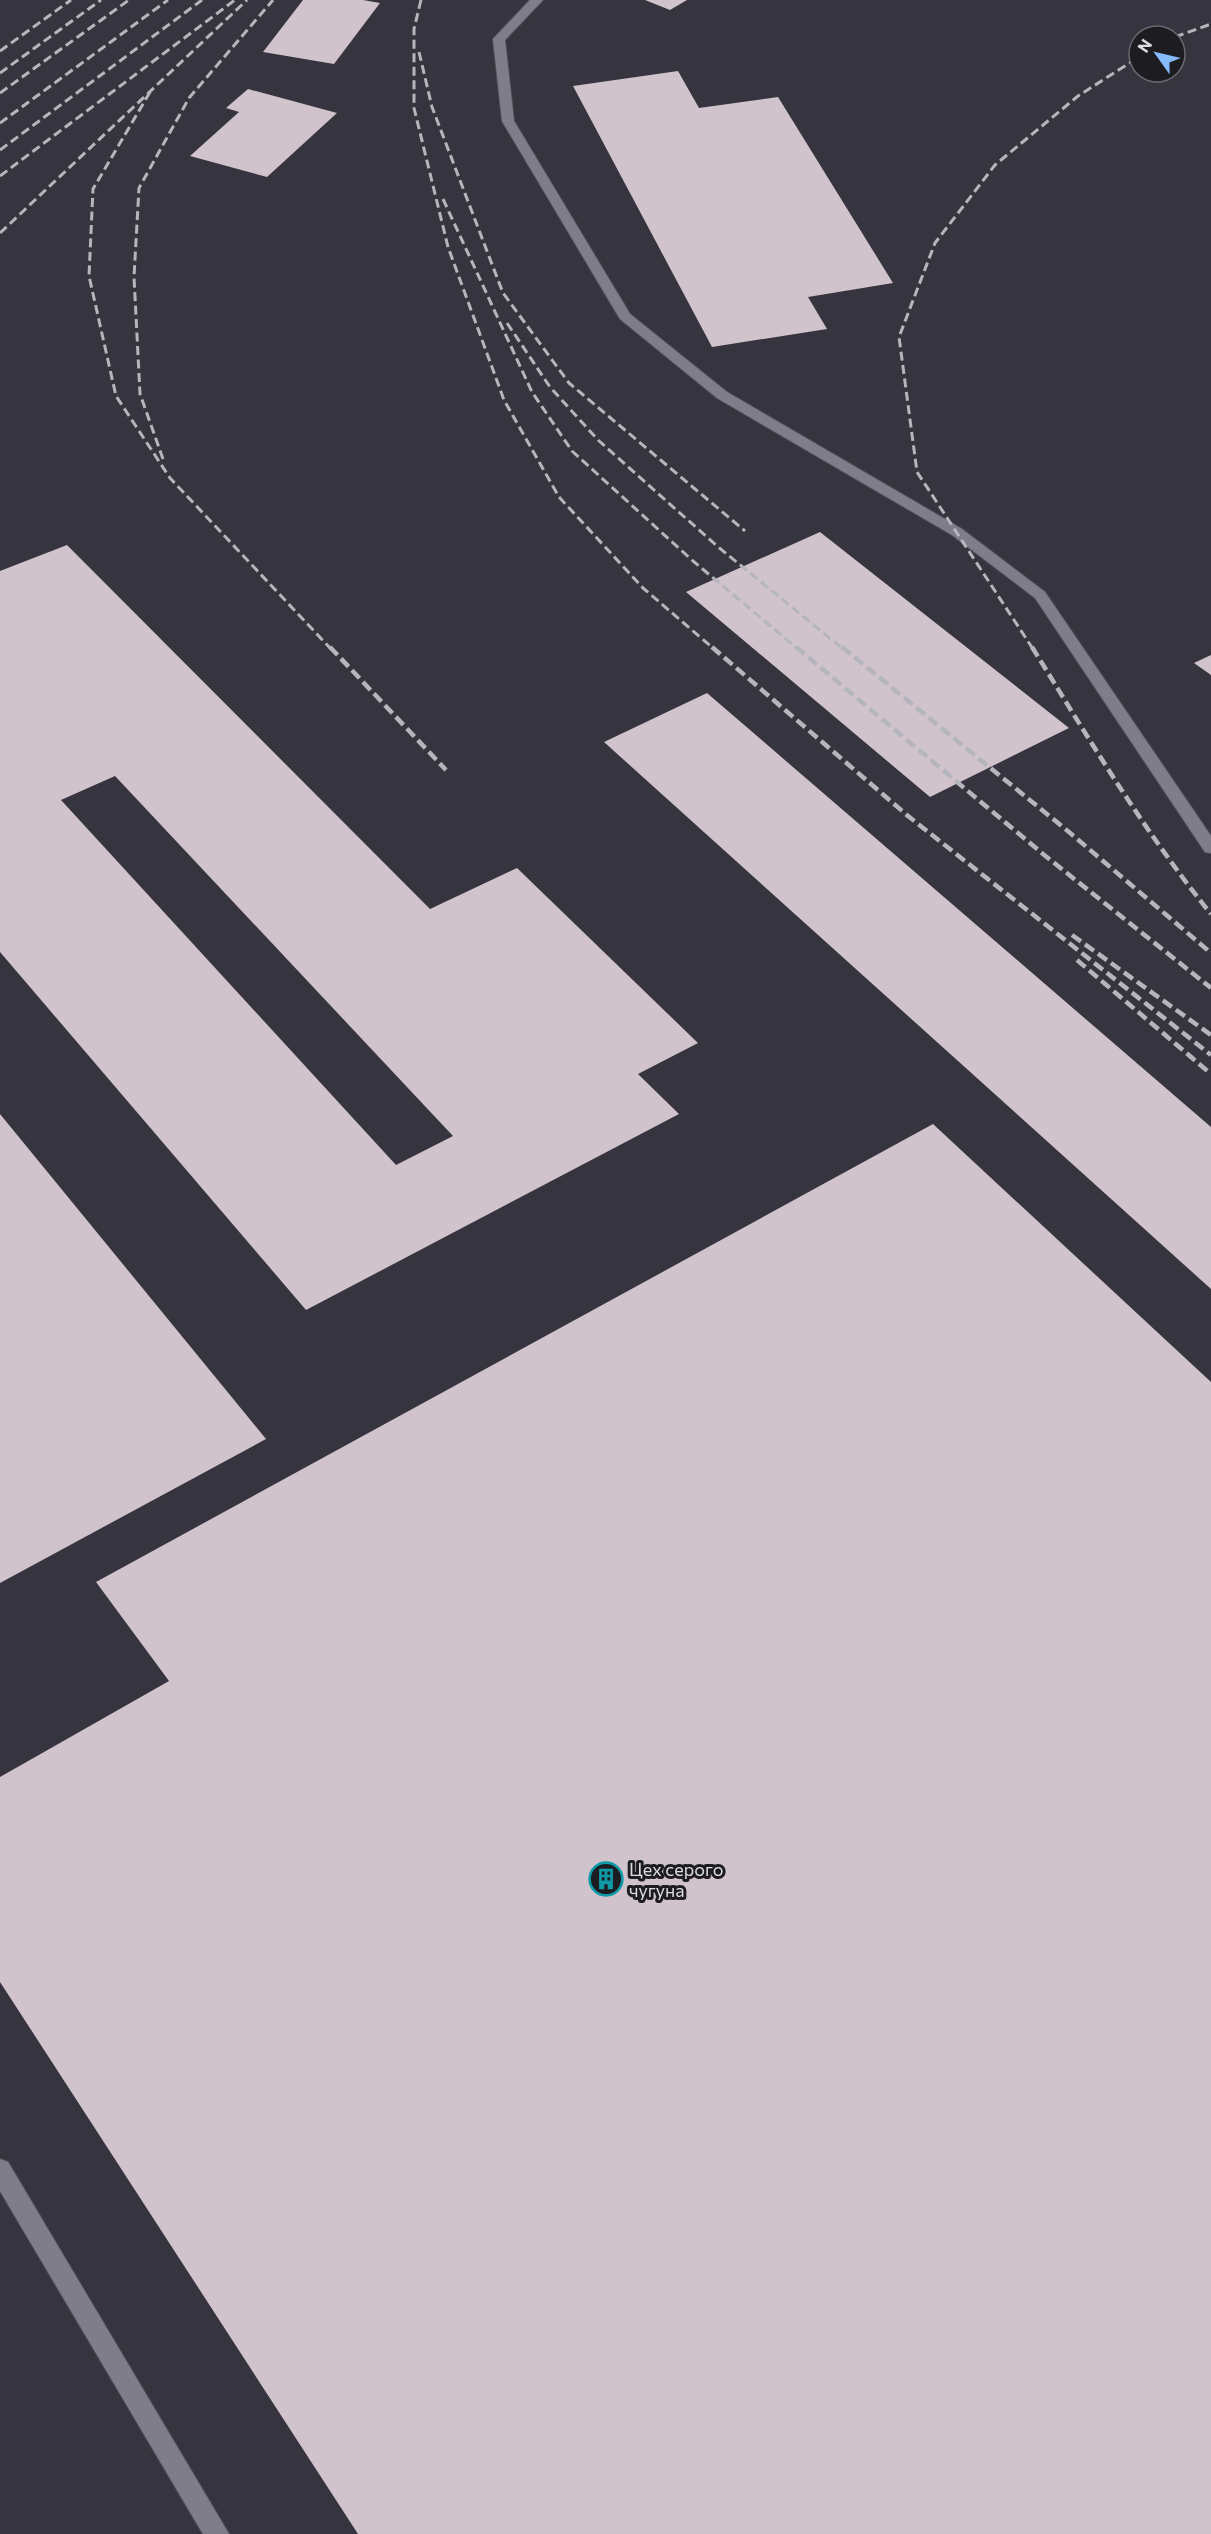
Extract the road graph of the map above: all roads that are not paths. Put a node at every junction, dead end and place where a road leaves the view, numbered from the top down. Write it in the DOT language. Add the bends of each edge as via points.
graph roads {
  1 [pos="537,0"];
  2 [pos="1211,848"];
  3 [pos="0,2170"];
  4 [pos="217,2534"];
  1 -- 2 [label="lane" via="499,39 508,121 626,316 722,395 957,532 1040,595"];
  3 -- 4 [label="lane"];
}
